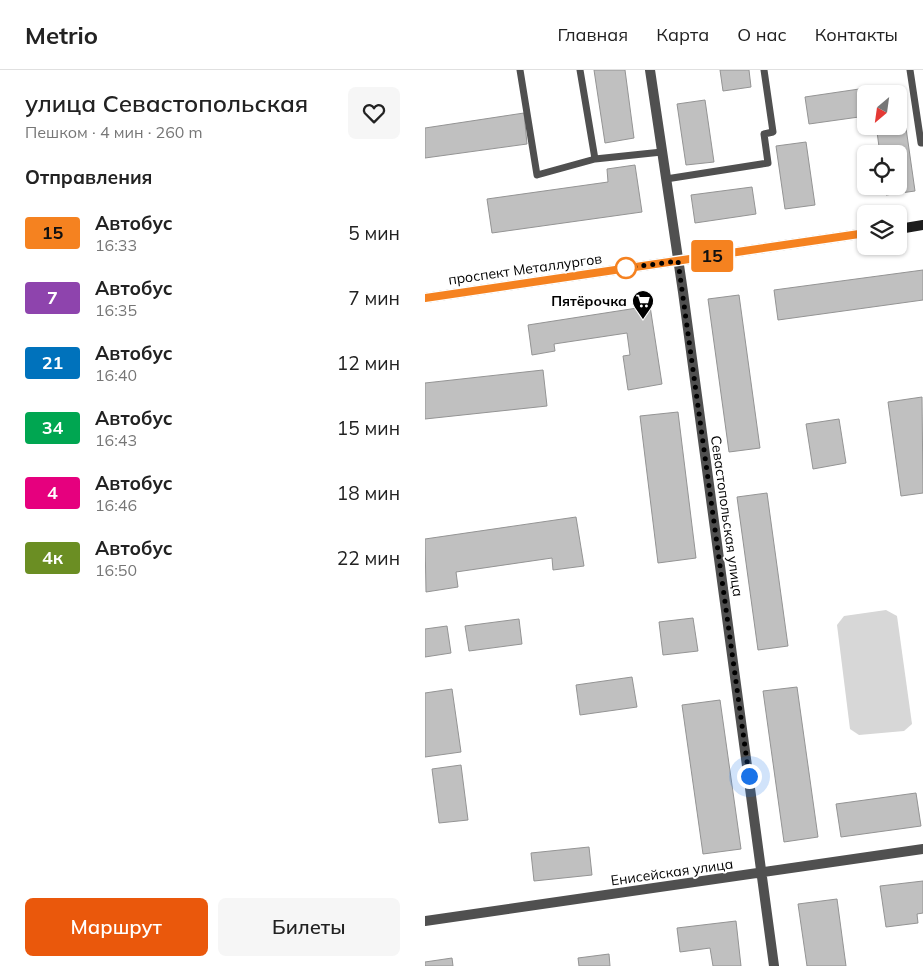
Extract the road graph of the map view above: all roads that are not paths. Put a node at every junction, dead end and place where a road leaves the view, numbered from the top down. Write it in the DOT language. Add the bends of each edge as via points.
graph roads {
  1 [pos="520,70"];
  2 [pos="580,70"];
  3 [pos="650,70"];
  4 [pos="764,70"];
  5 [pos="910,70"];
  6 [pos="923,143"];
  7 [pos="662,152"];
  8 [pos="595,159"];
  9 [pos="666,179"];
  10 [pos="923,225"];
  11 [pos="907,228"];
  12 [pos="857,235"];
  13 [pos="678,261"];
  14 [pos="425,298"];
  15 [pos="923,849"];
  16 [pos="762,872"];
  17 [pos="425,921"];
  18 [pos="774,966"];
  1 -- 8 [label="lane" via="537,174"];
  2 -- 8 [label="lane"];
  3 -- 7 [label="street, Севастопольская улица"];
  4 -- 9 [label="lane" via="773,132 764,134 768,163"];
  5 -- 6 [label="lane"];
  7 -- 8 [label="lane"];
  7 -- 9 [label="street, Севастопольская улица"];
  9 -- 13 [label="street, Севастопольская улица"];
  10 -- 11 [label="street"];
  12 -- 13 [label="street, проспект Металлургов"];
  13 -- 14 [label="street, проспект Металлургов"];
  13 -- 16 [label="street, Севастопольская улица"];
  15 -- 16 [label="street, Енисейская улица"];
  16 -- 17 [label="street, Енисейская улица"];
  16 -- 18 [label="street, Севастопольская улица"];
}
